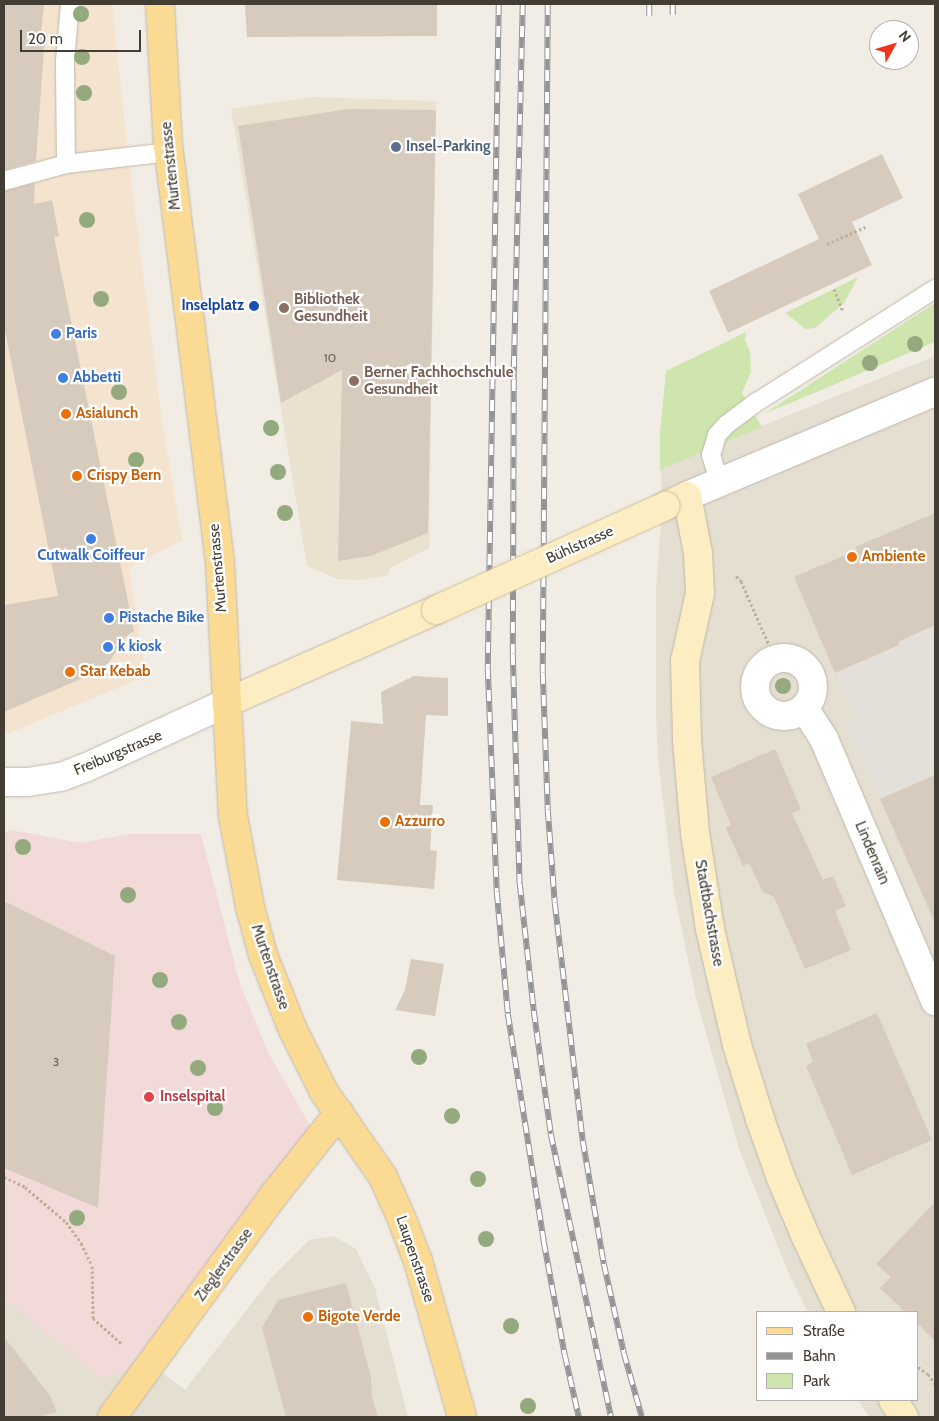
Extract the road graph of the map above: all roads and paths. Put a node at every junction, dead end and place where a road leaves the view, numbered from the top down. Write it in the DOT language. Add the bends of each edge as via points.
graph roads {
  1 [pos="70,4"];
  2 [pos="160,4"];
  3 [pos="169,152"];
  4 [pos="66,164"];
  5 [pos="4,180"];
  6 [pos="865,227"];
  7 [pos="827,244"];
  8 [pos="935,289"];
  9 [pos="935,392"];
  10 [pos="719,481"];
  11 [pos="676,501"];
  12 [pos="732,571"];
  13 [pos="775,659"];
  14 [pos="226,704"];
  15 [pos="804,708"];
  16 [pos="4,782"];
  17 [pos="935,1001"];
  18 [pos="339,1114"];
  19 [pos="4,1177"];
  20 [pos="841,1311"];
  21 [pos="148,1368"];
  22 [pos="919,1368"];
  23 [pos="935,1384"];
  24 [pos="893,1401"];
  25 [pos="112,1417"];
  26 [pos="462,1417"];
  27 [pos="904,1417"];
  1 -- 4 [label="lane" via="65,61"];
  2 -- 3 [label="main road, Murtenstrasse"];
  3 -- 4 [label="lane"];
  3 -- 14 [label="main road, Murtenstrasse" via="220,563"];
  4 -- 5 [label="lane"];
  6 -- 7 [label="path"];
  8 -- 10 [label="lane" via="726,425 711,455"];
  9 -- 10 [label="street, Bühlstrasse"];
  10 -- 11 [label="street, Bühlstrasse"];
  11 -- 14 [label="main road, Bühlstrasse, bridge"];
  11 -- 20 [label="main road, Stadtbachstrasse" via="698,553 700,593 685,661 686,740 695,832 710,929 737,1045 760,1120 804,1235"];
  12 -- 13 [label="path" via="741,581"];
  13 -- 15 [label="street" via="795,660 810,673 813,692"];
  13 -- 15 [label="street" via="760,670 756,678 756,697 768,712 777,716 791,716"];
  14 -- 16 [label="street, Freiburgstrasse" via="106,760 61,777"];
  14 -- 18 [label="main road, Murtenstrasse" via="233,816 250,907 263,955 293,1030 324,1092"];
  15 -- 17 [label="street, Lindenrain" via="824,739"];
  18 -- 21 [label="main road, Zieglerstrasse" via="274,1195"];
  18 -- 26 [label="main road, Laupenstrasse" via="383,1177 404,1226 418,1261"];
  19 -- 21 [label="path" via="25,1187 66,1222 92,1266 93,1318"];
  21 -- 25 [label="main road, Zieglerstrasse"];
  22 -- 23 [label="path"];
  24 -- 27 [label="main road"];
}
